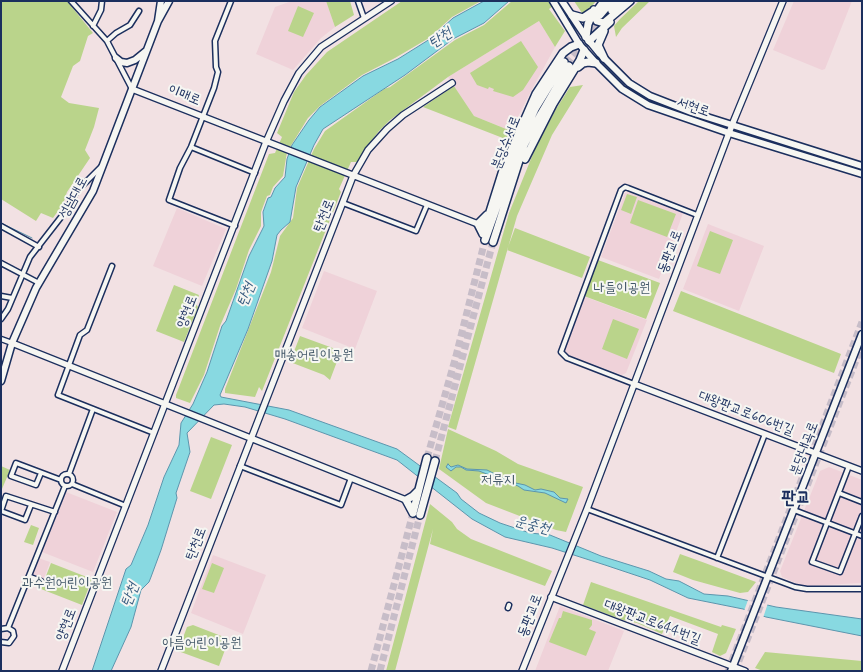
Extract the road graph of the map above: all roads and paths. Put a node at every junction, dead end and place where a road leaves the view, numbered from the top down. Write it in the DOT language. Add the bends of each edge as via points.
graph roads {
  1 [pos="71,1"];
  2 [pos="102,1"];
  3 [pos="161,1"];
  4 [pos="169,1"];
  5 [pos="231,1"];
  6 [pos="358,1"];
  7 [pos="391,1"];
  8 [pos="603,1"];
  9 [pos="612,1"];
  10 [pos="621,1"];
  11 [pos="630,1"];
  12 [pos="633,1"];
  13 [pos="783,1"];
  14 [pos="563,2"];
  15 [pos="554,3"];
  16 [pos="139,12"];
  17 [pos="572,15"];
  18 [pos="602,17"];
  19 [pos="364,18"];
  20 [pos="158,21"];
  21 [pos="93,26"];
  22 [pos="107,41"];
  23 [pos="585,43"];
  24 [pos="147,50"];
  25 [pos="116,58"];
  26 [pos="604,58"];
  27 [pos="596,63"];
  28 [pos="569,66"];
  29 [pos="452,83"];
  30 [pos="132,89"];
  31 [pos="202,116"];
  32 [pos="732,125"];
  33 [pos="729,133"];
  34 [pos="266,142"];
  35 [pos="191,147"];
  36 [pos="104,164"];
  37 [pos="862,166"];
  38 [pos="255,173"];
  39 [pos="862,174"];
  40 [pos="353,176"];
  41 [pos="343,203"];
  42 [pos="427,205"];
  43 [pos="488,212"];
  44 [pos="697,215"];
  45 [pos="478,224"];
  46 [pos="1,226"];
  47 [pos="235,226"];
  48 [pos="484,239"];
  49 [pos="493,242"];
  50 [pos="39,247"];
  51 [pos="1,263"];
  52 [pos="112,266"];
  53 [pos="22,276"];
  54 [pos="39,283"];
  55 [pos="1,296"];
  56 [pos="12,298"];
  57 [pos="1,319"];
  58 [pos="862,334"];
  59 [pos="1,339"];
  60 [pos="12,344"];
  61 [pos="69,366"];
  62 [pos="1,381"];
  63 [pos="634,384"];
  64 [pos="165,404"];
  65 [pos="93,409"];
  66 [pos="154,433"];
  67 [pos="765,434"];
  68 [pos="251,437"];
  69 [pos="816,454"];
  70 [pos="426,460"];
  71 [pos="434,464"];
  72 [pos="240,466"];
  73 [pos="849,466"];
  74 [pos="862,471"];
  75 [pos="41,473"];
  76 [pos="69,474"];
  77 [pos="351,478"];
  78 [pos="61,480"];
  79 [pos="72,484"];
  80 [pos="65,486"];
  81 [pos="839,493"];
  82 [pos="415,499"];
  83 [pos="406,500"];
  84 [pos="862,502"];
  85 [pos="31,505"];
  86 [pos="126,506"];
  87 [pos="587,509"];
  88 [pos="794,510"];
  89 [pos="55,512"];
  90 [pos="420,515"];
  91 [pos="862,516"];
  92 [pos="827,522"];
  93 [pos="855,533"];
  94 [pos="862,536"];
  95 [pos="717,558"];
  96 [pos="30,577"];
  97 [pos="768,578"];
  98 [pos="41,582"];
  99 [pos="862,589"];
  100 [pos="551,597"];
  101 [pos="8,628"];
  102 [pos="1,629"];
  103 [pos="1,642"];
  104 [pos="732,669"];
  105 [pos="62,671"];
  106 [pos="161,671"];
  107 [pos="522,671"];
  108 [pos="745,671"];
  1 -- 21 [label="street"];
  2 -- 21 [label="street" via="101,10"];
  3 -- 20 [label="main road, 성남대로"];
  4 -- 20 [label="main road, 성남대로"];
  5 -- 31 [label="street" via="215,41 218,72"];
  6 -- 19 [label="street"];
  7 -- 19 [label="main road, 양현로"];
  8 -- 11 [label="highway" via="594,15 597,21 604,23"];
  8 -- 18 [label="highway"];
  9 -- 18 [label="highway"];
  10 -- 18 [label="highway"];
  12 -- 18 [label="highway"];
  13 -- 32 [label="main road, 동판교로"];
  14 -- 17 [label="main road, 서현로"];
  15 -- 23 [label="main road, 서현로"];
  16 -- 22 [label="street" via="130,25 116,32"];
  17 -- 18 [label="highway" via="583,18"];
  17 -- 23 [label="main road, 서현로"];
  18 -- 23 [label="highway"];
  18 -- 23 [label="highway" via="588,24"];
  18 -- 26 [label="highway" via="598,45"];
  19 -- 34 [label="main road, 양현로" via="321,48 304,66 288,92"];
  20 -- 24 [label="main road, 성남대로"];
  21 -- 22 [label="street"];
  22 -- 25 [label="street"];
  23 -- 26 [label="main road, 서현로"];
  23 -- 27 [label="main road, 서현로"];
  23 -- 28 [label="highway"];
  23 -- 43 [label="highway" via="562,53 536,94 504,167"];
  24 -- 25 [label="main road" via="127,63"];
  24 -- 30 [label="main road, 성남대로"];
  25 -- 30 [label="street"];
  26 -- 32 [label="main road, 서현로" via="629,82 650,96 686,111"];
  27 -- 28 [label="highway"];
  27 -- 33 [label="main road, 서현로" via="622,89 648,105"];
  28 -- 48 [label="highway, 분당수서로" via="535,109"];
  28 -- 49 [label="highway" via="528,150"];
  29 -- 40 [label="main road, 탄천로" via="387,129 368,150"];
  30 -- 31 [label="main road, 이매로"];
  30 -- 36 [label="main road, 성남대로"];
  31 -- 34 [label="main road, 이매로"];
  31 -- 35 [label="street"];
  32 -- 33 [label="main road, 동판교로"];
  32 -- 37 [label="main road, 서현로"];
  33 -- 39 [label="main road, 서현로"];
  33 -- 44 [label="main road, 동판교로"];
  34 -- 38 [label="main road, 양현로"];
  34 -- 40 [label="main road, 이매로"];
  35 -- 38 [label="street"];
  35 -- 47 [label="street" via="168,200"];
  36 -- 50 [label="street" via="77,191"];
  36 -- 54 [label="main road, 성남대로" via="88,202"];
  38 -- 47 [label="main road, 양현로"];
  40 -- 41 [label="main road, 탄천로"];
  40 -- 42 [label="main road"];
  41 -- 42 [label="street" via="416,231"];
  41 -- 68 [label="main road, 탄천로"];
  42 -- 45 [label="main road"];
  43 -- 45 [label="highway"];
  43 -- 48 [label="highway"];
  44 -- 63 [label="main road, 동판교로"];
  44 -- 63 [label="street" via="625,187 620,190 561,352 567,358"];
  45 -- 48 [label="highway"];
  46 -- 50 [label="street"];
  47 -- 64 [label="main road, 양현로"];
  50 -- 53 [label="street" via="30,257"];
  51 -- 53 [label="street"];
  52 -- 61 [label="street" via="87,330 80,335"];
  53 -- 54 [label="street"];
  53 -- 56 [label="street"];
  54 -- 60 [label="main road, 성남대로"];
  55 -- 56 [label="street"];
  56 -- 57 [label="street"];
  58 -- 69 [label="main road, 분당내곡로"];
  59 -- 60 [label="street"];
  60 -- 61 [label="main road"];
  60 -- 62 [label="main road, 성남대로"];
  61 -- 64 [label="main road"];
  61 -- 65 [label="street" via="58,395"];
  63 -- 67 [label="main road, 대왕판교로606번길"];
  63 -- 87 [label="main road, 동판교로"];
  64 -- 66 [label="main road, 양현로"];
  64 -- 68 [label="main road"];
  65 -- 66 [label="street"];
  65 -- 76 [label="street"];
  66 -- 86 [label="main road, 양현로"];
  67 -- 69 [label="main road, 대왕판교로606번길"];
  67 -- 95 [label="street"];
  68 -- 72 [label="main road, 탄천로"];
  68 -- 77 [label="main road"];
  69 -- 73 [label="main road, 대왕판교로606번길"];
  69 -- 88 [label="main road, 분당내곡로"];
  70 -- 82 [label="highway"];
  71 -- 90 [label="highway"];
  72 -- 77 [label="street" via="341,505"];
  72 -- 106 [label="main road, 탄천로"];
  73 -- 74 [label="main road, 대왕판교로606번길"];
  73 -- 81 [label="street"];
  75 -- 75 [label="street" via="16,463 11,476 36,485"];
  75 -- 78 [label="street"];
  76 -- 78 [label="street"];
  76 -- 79 [label="street" via="73,478"];
  77 -- 83 [label="main road"];
  78 -- 80 [label="street"];
  79 -- 80 [label="street"];
  79 -- 86 [label="street"];
  80 -- 89 [label="street"];
  81 -- 84 [label="street"];
  81 -- 92 [label="street"];
  82 -- 83 [label="highway"];
  82 -- 83 [label="highway" via="413,513"];
  85 -- 85 [label="street" via="6,496 1,511 25,520"];
  85 -- 89 [label="street"];
  86 -- 105 [label="main road, 양현로"];
  87 -- 95 [label="street"];
  87 -- 100 [label="main road, 동판교로"];
  88 -- 92 [label="street"];
  88 -- 97 [label="main road, 분당내곡로"];
  89 -- 96 [label="street"];
  91 -- 93 [label="street"];
  92 -- 93 [label="street"];
  92 -- 93 [label="street" via="812,562 840,572"];
  93 -- 94 [label="street"];
  95 -- 97 [label="street"];
  96 -- 98 [label="street"];
  96 -- 101 [label="street"];
  97 -- 99 [label="street" via="801,589"];
  97 -- 104 [label="main road, 분당내곡로"];
  100 -- 104 [label="main road, 대왕판교로644번길"];
  100 -- 107 [label="main road, 동판교로"];
  101 -- 102 [label="street"];
  101 -- 103 [label="street" via="13,631 13,639 8,643"];
  104 -- 108 [label="main road, 대왕판교로644번길"];
}
